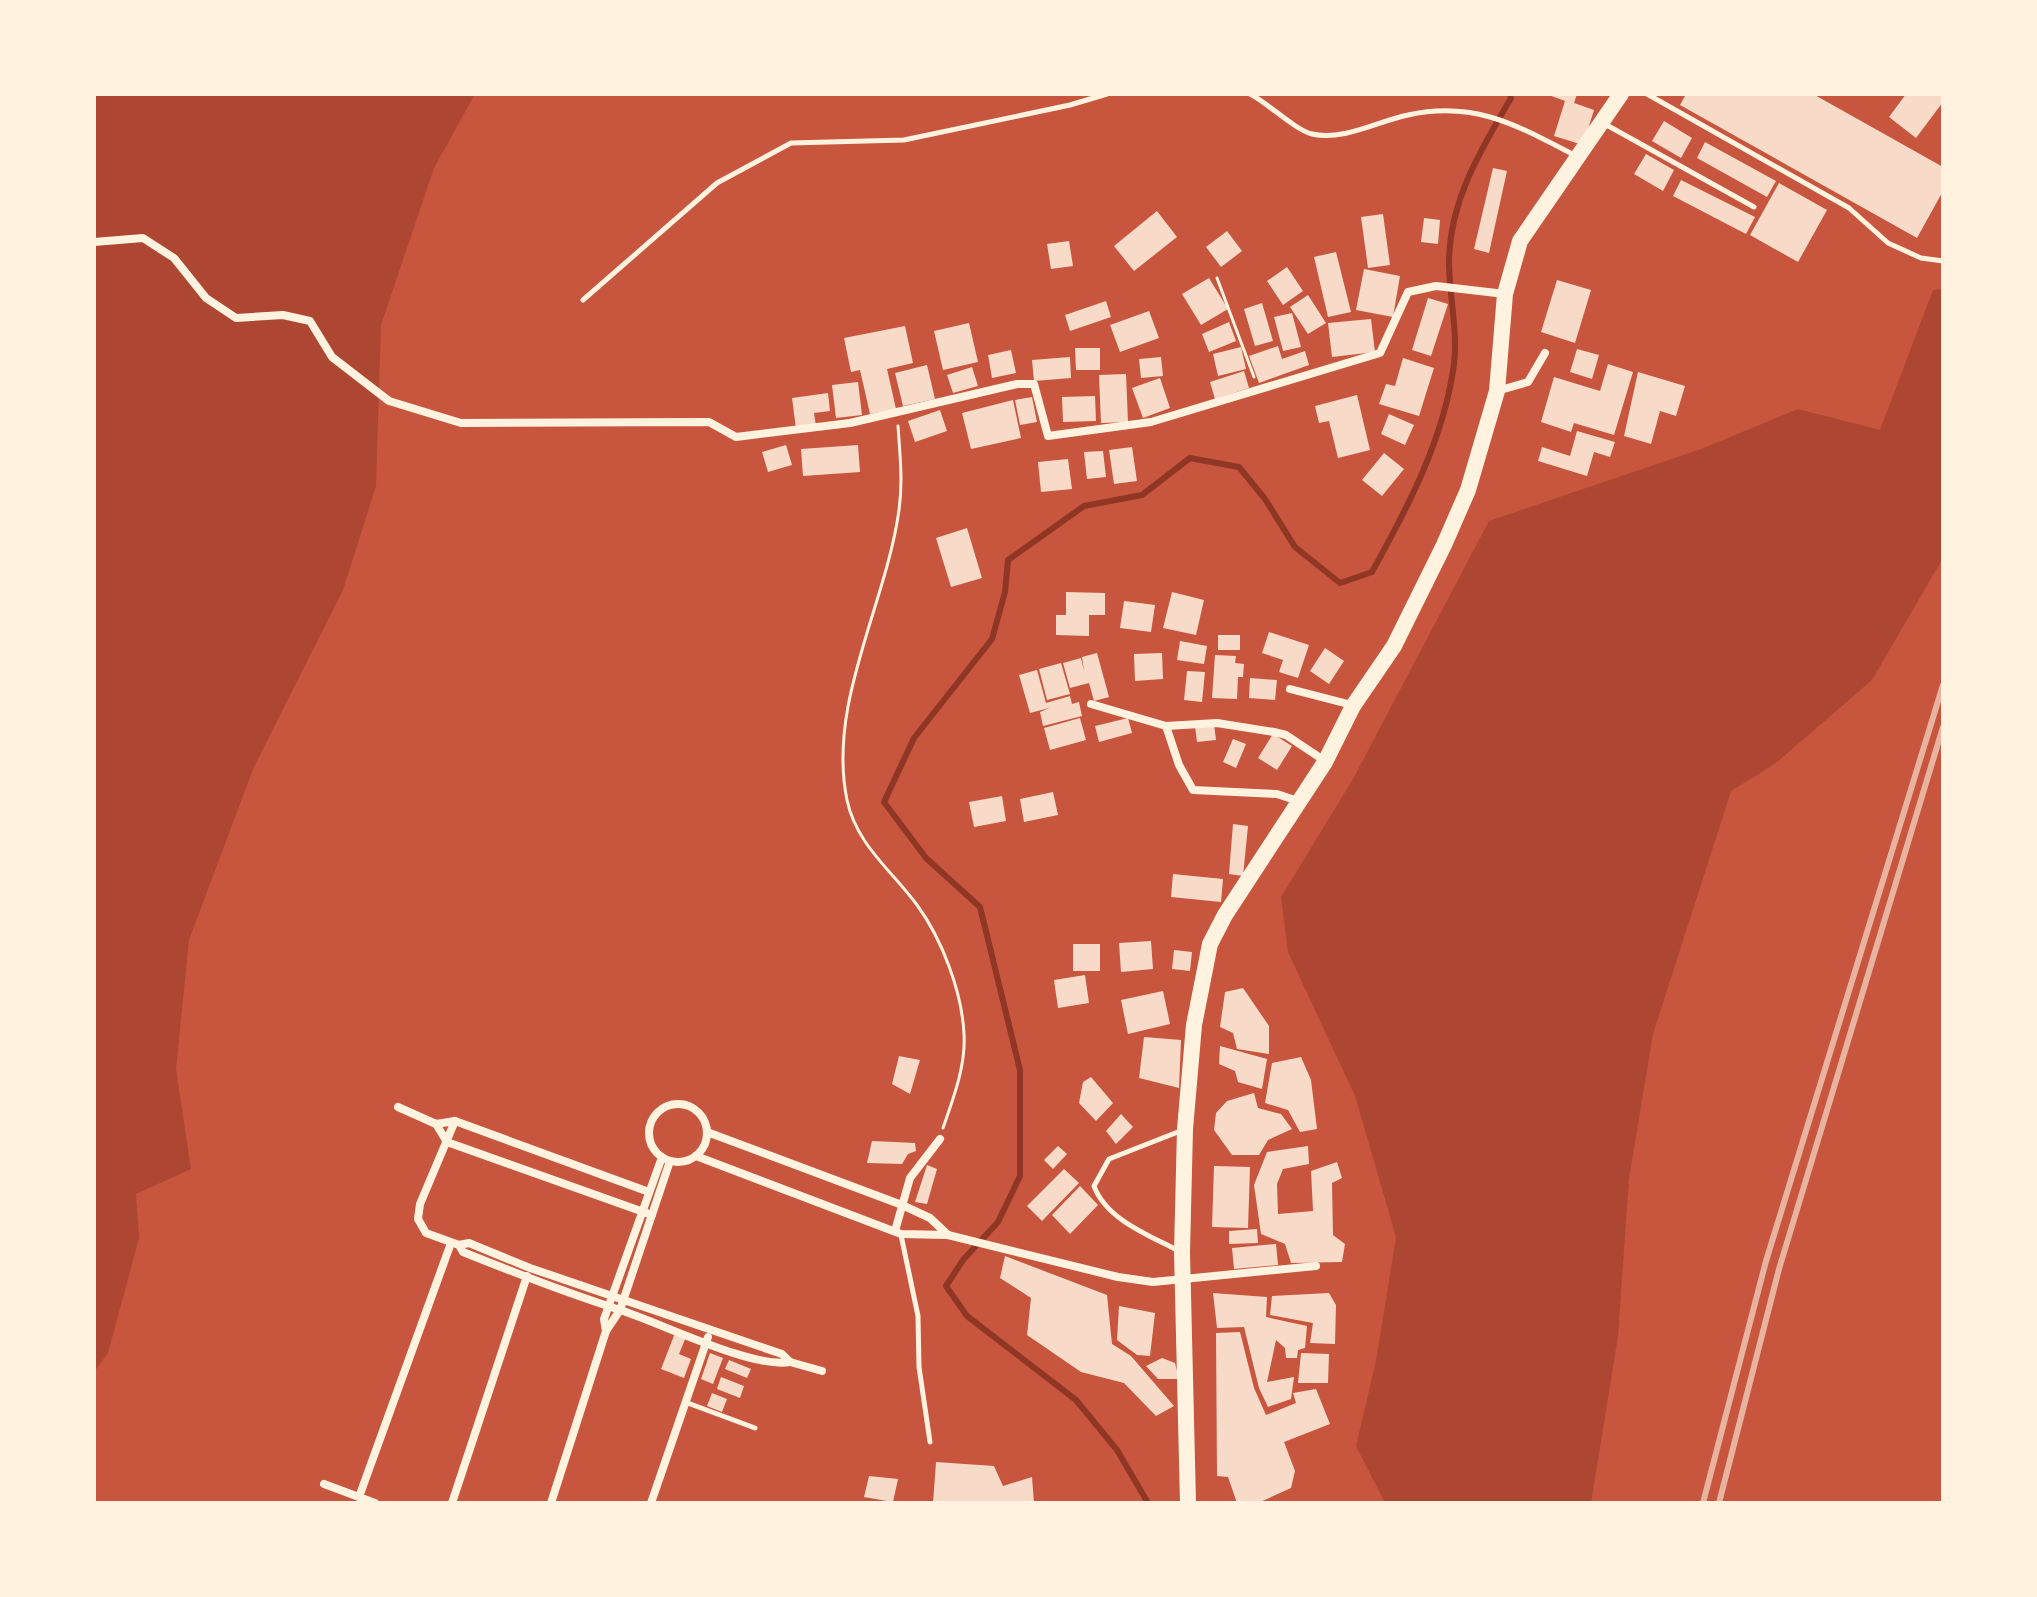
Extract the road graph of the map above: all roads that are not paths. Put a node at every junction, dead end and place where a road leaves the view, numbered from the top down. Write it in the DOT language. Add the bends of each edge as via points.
graph roads {
  1 [pos="1107,94"];
  2 [pos="1250,94"];
  3 [pos="1621,94"];
  4 [pos="1647,94"];
  5 [pos="1602,122"];
  6 [pos="1580,157"];
  7 [pos="1754,207"];
  8 [pos="94,242"];
  9 [pos="1943,261"];
  10 [pos="1505,294"];
  11 [pos="583,300"];
  12 [pos="1545,353"];
  13 [pos="1497,391"];
  14 [pos="1290,689"];
  15 [pos="1091,704"];
  16 [pos="1353,706"];
  17 [pos="1166,726"];
  18 [pos="1325,762"];
  19 [pos="1299,802"];
  20 [pos="398,1107"];
  21 [pos="455,1121"];
  22 [pos="436,1124"];
  23 [pos="1185,1129"];
  24 [pos="707,1132"];
  25 [pos="940,1139"];
  26 [pos="447,1142"];
  27 [pos="696,1156"];
  28 [pos="666,1159"];
  29 [pos="649,1192"];
  30 [pos="902,1205"];
  31 [pos="642,1211"];
  32 [pos="652,1215"];
  33 [pos="898,1232"];
  34 [pos="948,1235"];
  35 [pos="455,1244"];
  36 [pos="1182,1252"];
  37 [pos="1316,1266"];
  38 [pos="528,1273"];
  39 [pos="1184,1279"];
  40 [pos="610,1302"];
  41 [pos="621,1305"];
  42 [pos="606,1331"];
  43 [pos="710,1331"];
  44 [pos="706,1342"];
  45 [pos="790,1362"];
  46 [pos="822,1371"];
  47 [pos="684,1401"];
  48 [pos="755,1428"];
  49 [pos="930,1442"];
  50 [pos="324,1484"];
  51 [pos="359,1497"];
  52 [pos="375,1503"];
  53 [pos="452,1503"];
  54 [pos="551,1503"];
  55 [pos="651,1503"];
  56 [pos="1188,1503"];
  1 -- 11 [label="lane" via="904,140 791,143 717,183"];
  2 -- 6 [label="lane" via="1310,134 1339,135 1449,108 1490,116"];
  3 -- 5 [label="highway"];
  4 -- 9 [label="lane" via="1849,208 1888,243"];
  5 -- 6 [label="highway"];
  5 -- 7 [label="lane"];
  6 -- 10 [label="highway" via="1520,241"];
  8 -- 10 [label="street" via="143,238 174,258 206,298 236,318 283,315 310,321 332,357 389,401 461,423 709,422 736,437 897,414 1017,384 1034,384 1048,436 1131,427 1380,353 1408,292 1436,286"];
  10 -- 13 [label="highway"];
  12 -- 13 [label="street" via="1528,382"];
  13 -- 16 [label="highway" via="1468,490 1444,545 1394,646"];
  14 -- 16 [label="street"];
  15 -- 17 [label="street"];
  16 -- 18 [label="highway"];
  17 -- 18 [label="street" via="1217,723 1274,732"];
  17 -- 19 [label="street" via="1193,790 1277,794"];
  18 -- 19 [label="highway"];
  19 -- 23 [label="highway" via="1210,944 1194,1025"];
  20 -- 22 [label="street"];
  21 -- 22 [label="street"];
  21 -- 26 [label="street"];
  21 -- 29 [label="street"];
  22 -- 26 [label="street"];
  23 -- 36 [label="highway"];
  23 -- 36 [label="lane" via="1109,1159 1094,1186 1099,1199 1125,1222"];
  24 -- 27 [label="street"];
  24 -- 28 [label="street" via="693,1108 676,1103 658,1110 649,1125 651,1143"];
  24 -- 30 [label="street"];
  25 -- 30 [label="street" via="914,1170"];
  26 -- 31 [label="street"];
  26 -- 35 [label="street" via="418,1219 426,1233"];
  27 -- 28 [label="street" via="679,1162"];
  27 -- 33 [label="street"];
  28 -- 29 [label="street"];
  28 -- 32 [label="street"];
  29 -- 31 [label="street"];
  30 -- 33 [label="street"];
  30 -- 34 [label="street" via="930,1218"];
  31 -- 32 [label="street"];
  31 -- 40 [label="street"];
  32 -- 41 [label="street"];
  33 -- 34 [label="street"];
  33 -- 49 [label="lane" via="918,1316"];
  34 -- 39 [label="street" via="1118,1277"];
  35 -- 38 [label="street" via="469,1243"];
  35 -- 51 [label="street"];
  36 -- 39 [label="highway"];
  37 -- 39 [label="street"];
  38 -- 40 [label="street"];
  38 -- 53 [label="street"];
  39 -- 56 [label="highway"];
  40 -- 41 [label="street"];
  40 -- 42 [label="street"];
  41 -- 42 [label="street"];
  41 -- 43 [label="street"];
  41 -- 44 [label="street"];
  42 -- 54 [label="street"];
  43 -- 44 [label="street"];
  43 -- 45 [label="street" via="782,1354"];
  44 -- 45 [label="street" via="777,1364"];
  44 -- 47 [label="street"];
  45 -- 46 [label="street"];
  47 -- 48 [label="lane"];
  47 -- 55 [label="street"];
  50 -- 51 [label="street"];
  51 -- 52 [label="street"];
}
